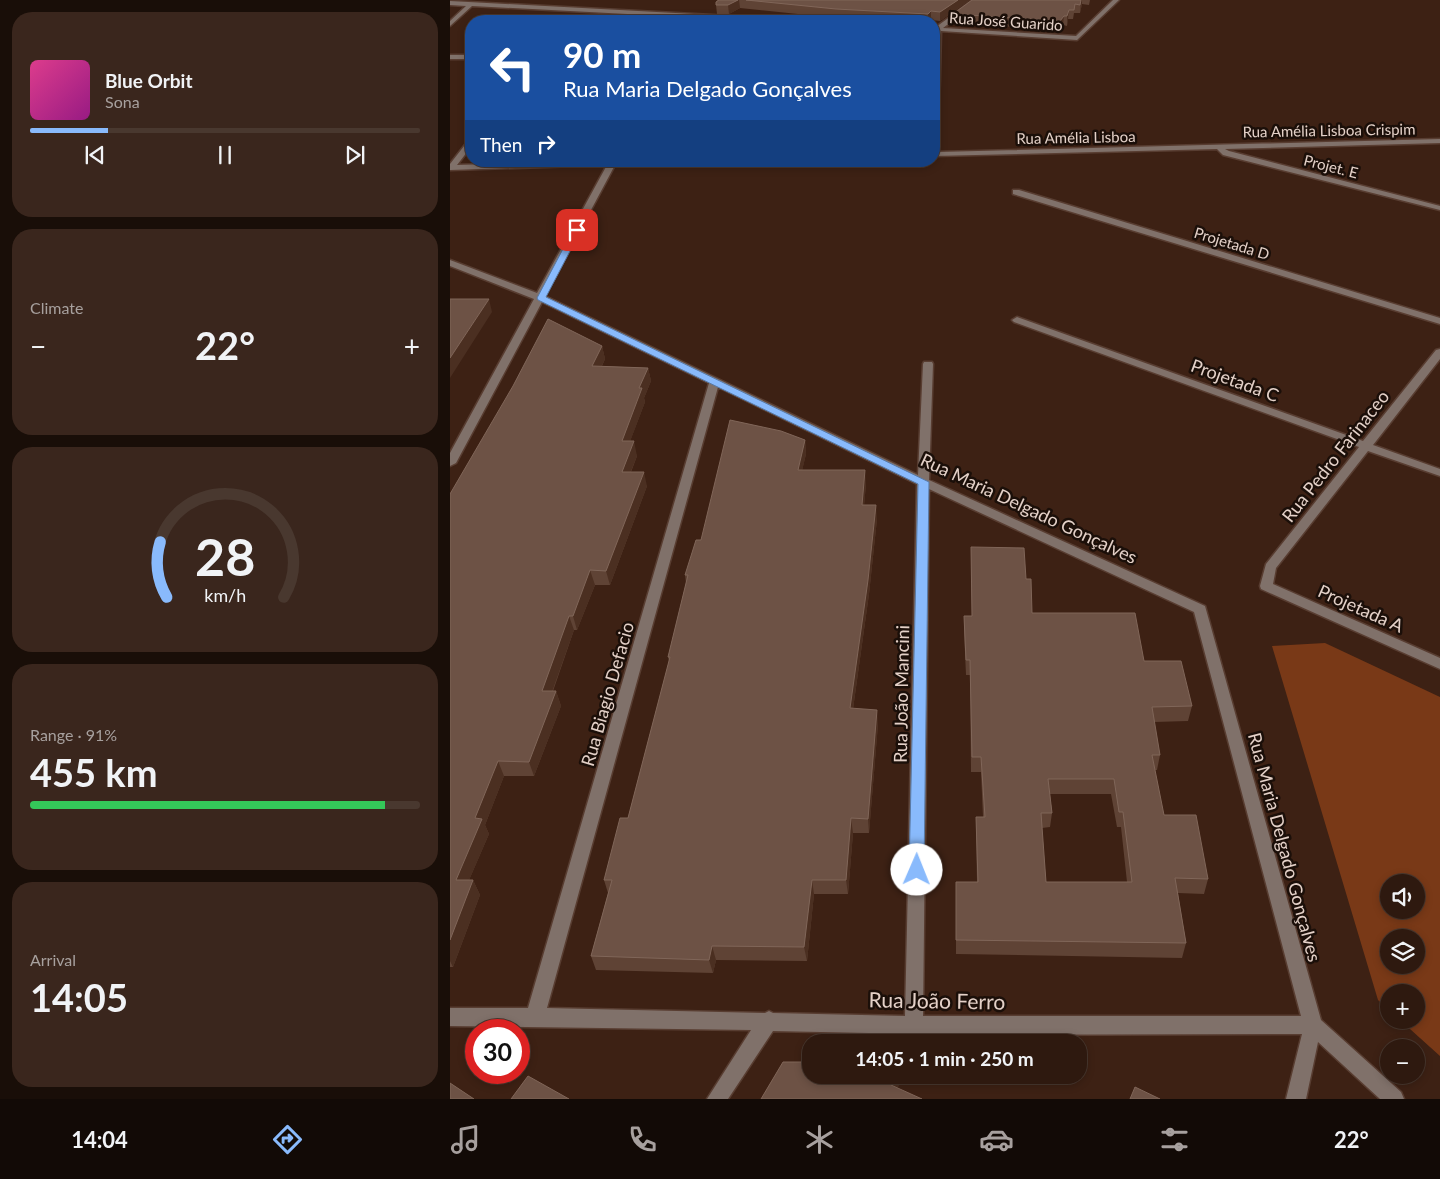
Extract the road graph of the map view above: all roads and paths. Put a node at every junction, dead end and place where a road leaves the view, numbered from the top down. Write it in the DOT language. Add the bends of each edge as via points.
graph roads {
  1 [pos="977,0"];
  2 [pos="1116,0"];
  3 [pos="450,3"];
  4 [pos="471,4"];
  5 [pos="714,8"];
  6 [pos="619,15"];
  7 [pos="704,15"];
  8 [pos="450,24"];
  9 [pos="940,26"];
  10 [pos="940,29"];
  11 [pos="450,57"];
  12 [pos="465,57"];
  13 [pos="1440,141"];
  14 [pos="1218,147"];
  15 [pos="465,150"];
  16 [pos="940,154"];
  17 [pos="477,167"];
  18 [pos="610,167"];
  19 [pos="450,168"];
  20 [pos="1016,192"];
  21 [pos="1440,208"];
  22 [pos="450,263"];
  23 [pos="541,298"];
  24 [pos="1017,320"];
  25 [pos="1440,321"];
  26 [pos="1440,352"];
  27 [pos="928,364"];
  28 [pos="715,381"];
  29 [pos="1365,446"];
  30 [pos="450,463"];
  31 [pos="1440,473"];
  32 [pos="924,482"];
  33 [pos="1266,586"];
  34 [pos="1440,664"];
  35 [pos="535,1016"];
  36 [pos="450,1017"];
  37 [pos="769,1020"];
  38 [pos="1313,1024"];
  39 [pos="914,1025"];
  40 [pos="717,1099"];
  41 [pos="1296,1099"];
  42 [pos="1394,1099"];
  1 -- 9 [label="street"];
  2 -- 10 [label="street, Rua José Guarido" via="1076,38"];
  3 -- 4 [label="street"];
  4 -- 6 [label="street"];
  4 -- 8 [label="street"];
  5 -- 7 [label="street"];
  11 -- 12 [label="street"];
  13 -- 14 [label="street, Rua Amélia Lisboa Crispim"];
  14 -- 16 [label="street, Rua Amélia Lisboa"];
  14 -- 21 [label="street, Projet. E" via="1226,153"];
  15 -- 19 [label="street"];
  17 -- 19 [label="street"];
  18 -- 23 [label="street"];
  20 -- 25 [label="street, Projetada D"];
  22 -- 23 [label="street, Rua Maria Delgado Gonçalves"];
  23 -- 28 [label="street, Rua Maria Delgado Gonçalves"];
  23 -- 30 [label="street"];
  24 -- 29 [label="street, Projetada C"];
  26 -- 29 [label="street, Rua Pedro Farinaceo"];
  27 -- 32 [label="street, Rua João Mancini"];
  28 -- 32 [label="street, Rua Maria Delgado Gonçalves"];
  28 -- 35 [label="street, Rua Biagio Defacio"];
  29 -- 31 [label="street, Projetada C"];
  29 -- 33 [label="street, Rua Pedro Farinaceo" via="1270,568"];
  32 -- 38 [label="street, Rua Maria Delgado Gonçalves" via="1200,609"];
  32 -- 39 [label="street, Rua João Mancini"];
  33 -- 34 [label="street, Projetada A"];
  35 -- 36 [label="street, Rua João Ferro"];
  35 -- 37 [label="street, Rua João Ferro"];
  37 -- 39 [label="street, Rua João Ferro"];
  37 -- 40 [label="street"];
  38 -- 39 [label="street, Rua João Ferro"];
  38 -- 41 [label="street"];
  38 -- 42 [label="street"];
}
